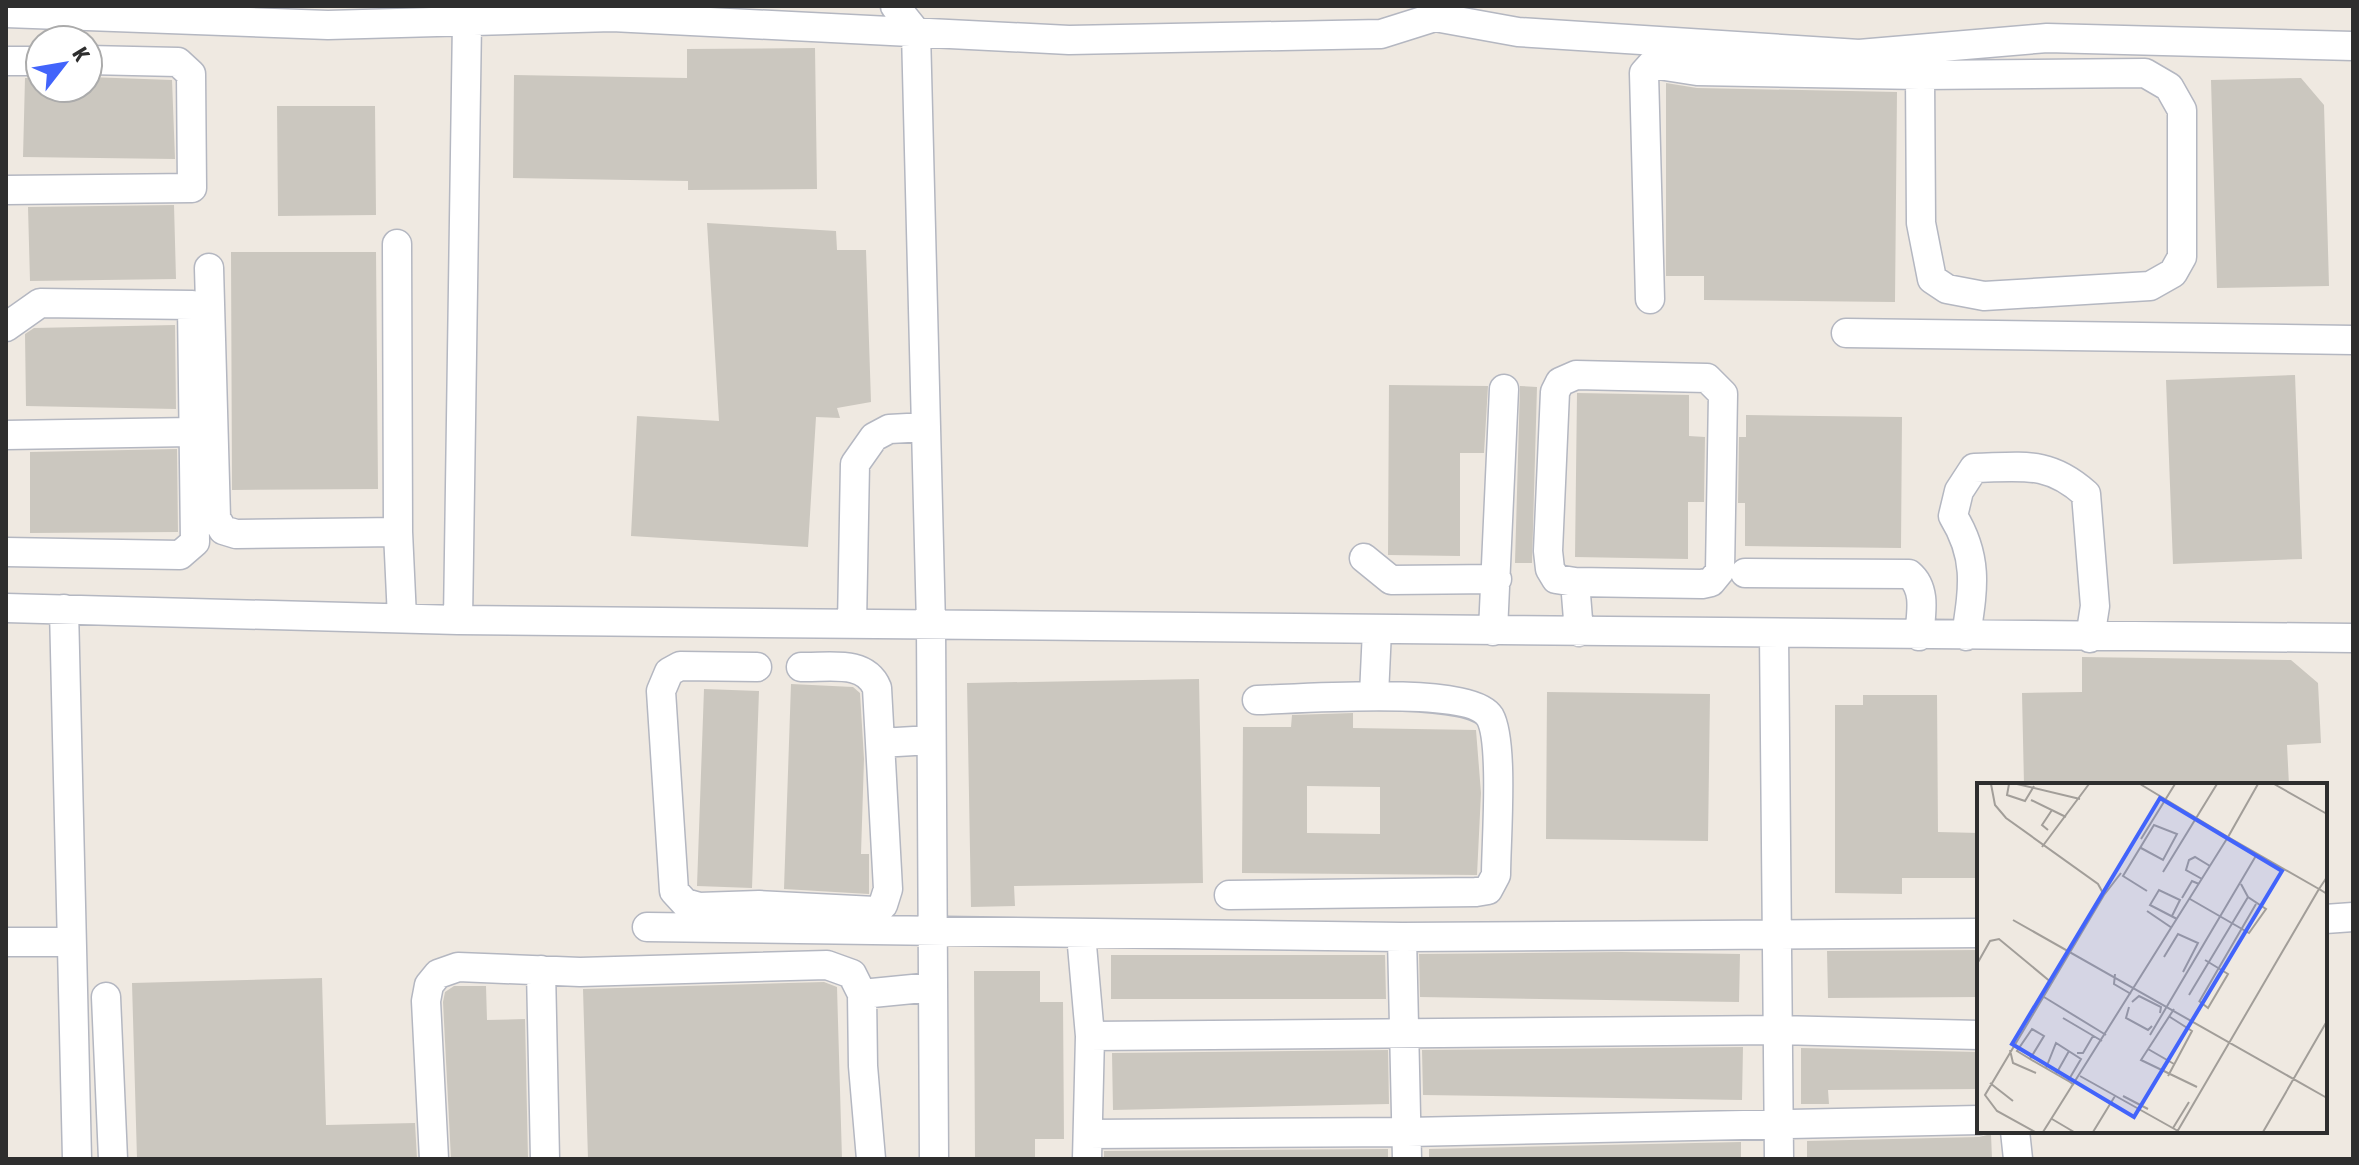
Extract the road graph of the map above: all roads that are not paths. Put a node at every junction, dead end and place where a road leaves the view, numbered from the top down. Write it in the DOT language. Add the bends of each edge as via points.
graph roads {
  1 [pos="895,6"];
  2 [pos="1440,11"];
  3 [pos="601,12"];
  4 [pos="6,13"];
  5 [pos="467,21"];
  6 [pos="916,32"];
  7 [pos="2353,46"];
  8 [pos="1651,52"];
  9 [pos="104,60"];
  10 [pos="1920,75"];
  11 [pos="6,190"];
  12 [pos="397,244"];
  13 [pos="209,268"];
  14 [pos="1650,299"];
  15 [pos="6,327"];
  16 [pos="1846,333"];
  17 [pos="2353,340"];
  18 [pos="1504,389"];
  19 [pos="926,427"];
  20 [pos="192,432"];
  21 [pos="6,435"];
  22 [pos="398,532"];
  23 [pos="6,552"];
  24 [pos="1364,558"];
  25 [pos="1745,573"];
  26 [pos="1497,579"];
  27 [pos="1575,582"];
  28 [pos="6,608"];
  29 [pos="64,609"];
  30 [pos="402,618"];
  31 [pos="458,620"];
  32 [pos="852,624"];
  33 [pos="931,625"];
  34 [pos="1377,630"];
  35 [pos="1493,631"];
  36 [pos="1579,632"];
  37 [pos="1774,634"];
  38 [pos="1919,636"];
  39 [pos="1966,636"];
  40 [pos="2090,638"];
  41 [pos="2353,638"];
  42 [pos="757,667"];
  43 [pos="801,667"];
  44 [pos="1374,695"];
  45 [pos="1257,700"];
  46 [pos="931,740"];
  47 [pos="880,743"];
  48 [pos="932,888"];
  49 [pos="888,889"];
  50 [pos="1229,895"];
  51 [pos="2353,917"];
  52 [pos="2327,919"];
  53 [pos="647,927"];
  54 [pos="932,928"];
  55 [pos="1977,933"];
  56 [pos="1081,934"];
  57 [pos="1774,934"];
  58 [pos="1402,937"];
  59 [pos="6,942"];
  60 [pos="69,942"];
  61 [pos="541,970"];
  62 [pos="933,987"];
  63 [pos="862,994"];
  64 [pos="106,997"];
  65 [pos="1776,1030"];
  66 [pos="1407,1032"];
  67 [pos="1977,1035"];
  68 [pos="1090,1036"];
  69 [pos="1977,1120"];
  70 [pos="1776,1124"];
  71 [pos="2015,1133"];
  72 [pos="1408,1145"];
  73 [pos="1088,1146"];
  74 [pos="77,1159"];
  75 [pos="113,1159"];
  76 [pos="434,1159"];
  77 [pos="545,1159"];
  78 [pos="871,1159"];
  79 [pos="934,1159"];
  80 [pos="1779,1159"];
  81 [pos="2018,1159"];
  1 -- 6 [label="street"];
  2 -- 6 [label="street" via="1381,34 1069,40"];
  2 -- 8 [label="street" via="1518,32"];
  3 -- 5 [label="street"];
  3 -- 6 [label="street"];
  4 -- 5 [label="street" via="328,25"];
  5 -- 31 [label="street"];
  6 -- 19 [label="street"];
  7 -- 8 [label="street" via="2047,38 1859,54"];
  8 -- 10 [label="street" via="1697,71"];
  8 -- 14 [label="street" via="1644,73"];
  9 -- 11 [label="street" via="178,62 191,74 192,188"];
  10 -- 10 [label="street" via="2145,73 2169,87 2182,110 2182,257 2173,273 2150,286 1984,296 1947,289 1932,279 1921,223"];
  12 -- 22 [label="street"];
  13 -- 22 [label="street" via="216,518 223,530"];
  15 -- 20 [label="street" via="40,303 192,305"];
  16 -- 17 [label="street"];
  18 -- 26 [label="street"];
  19 -- 32 [label="street" via="889,429 874,437 855,464"];
  19 -- 33 [label="street"];
  20 -- 21 [label="street"];
  20 -- 23 [label="street" via="195,542 180,555"];
  22 -- 30 [label="street"];
  24 -- 26 [label="street" via="1391,580"];
  25 -- 38 [label="street" via="1909,574 1918,582 1922,598"];
  26 -- 35 [label="street"];
  27 -- 27 [label="street" via="1556,579 1550,569 1555,392 1560,382 1576,375 1707,378 1723,394 1720,571 1702,584"];
  27 -- 36 [label="street"];
  28 -- 29 [label="street"];
  29 -- 30 [label="street"];
  29 -- 60 [label="street"];
  30 -- 31 [label="street"];
  31 -- 32 [label="street"];
  32 -- 33 [label="street"];
  33 -- 34 [label="street"];
  33 -- 46 [label="street"];
  34 -- 35 [label="street"];
  34 -- 44 [label="street"];
  35 -- 36 [label="street"];
  36 -- 37 [label="street"];
  37 -- 38 [label="street"];
  37 -- 57 [label="street"];
  38 -- 39 [label="street"];
  39 -- 40 [label="street"];
  39 -- 40 [label="street" via="1973,568 1968,541 1953,516 1959,491 1974,468 2043,467 2065,475 2086,494 2095,606"];
  40 -- 41 [label="street"];
  42 -- 49 [label="street" via="680,666 669,672 661,691 674,891 685,903 699,907 875,911"];
  43 -- 47 [label="street" via="861,669 871,675 877,688"];
  44 -- 45 [label="street"];
  44 -- 50 [label="street" via="1475,703 1490,717 1496,742 1496,875 1488,890"];
  46 -- 47 [label="street"];
  46 -- 48 [label="street"];
  47 -- 49 [label="street"];
  48 -- 49 [label="street"];
  48 -- 54 [label="street"];
  51 -- 52 [label="street"];
  53 -- 54 [label="street"];
  54 -- 56 [label="street"];
  54 -- 62 [label="street"];
  55 -- 57 [label="street"];
  56 -- 58 [label="street"];
  56 -- 68 [label="street"];
  57 -- 58 [label="street"];
  57 -- 65 [label="street"];
  58 -- 66 [label="street"];
  59 -- 60 [label="street"];
  60 -- 74 [label="street"];
  61 -- 63 [label="street" via="827,965 852,974"];
  61 -- 76 [label="street" via="458,967 438,974 429,985"];
  61 -- 77 [label="street"];
  62 -- 63 [label="street"];
  62 -- 79 [label="street"];
  63 -- 78 [label="street"];
  64 -- 75 [label="street"];
  65 -- 66 [label="street"];
  65 -- 67 [label="street"];
  65 -- 70 [label="street"];
  66 -- 68 [label="street"];
  66 -- 72 [label="street"];
  68 -- 73 [label="street"];
  69 -- 70 [label="street"];
  70 -- 72 [label="street"];
  70 -- 80 [label="street"];
  71 -- 81 [label="street"];
  72 -- 73 [label="street"];
}
